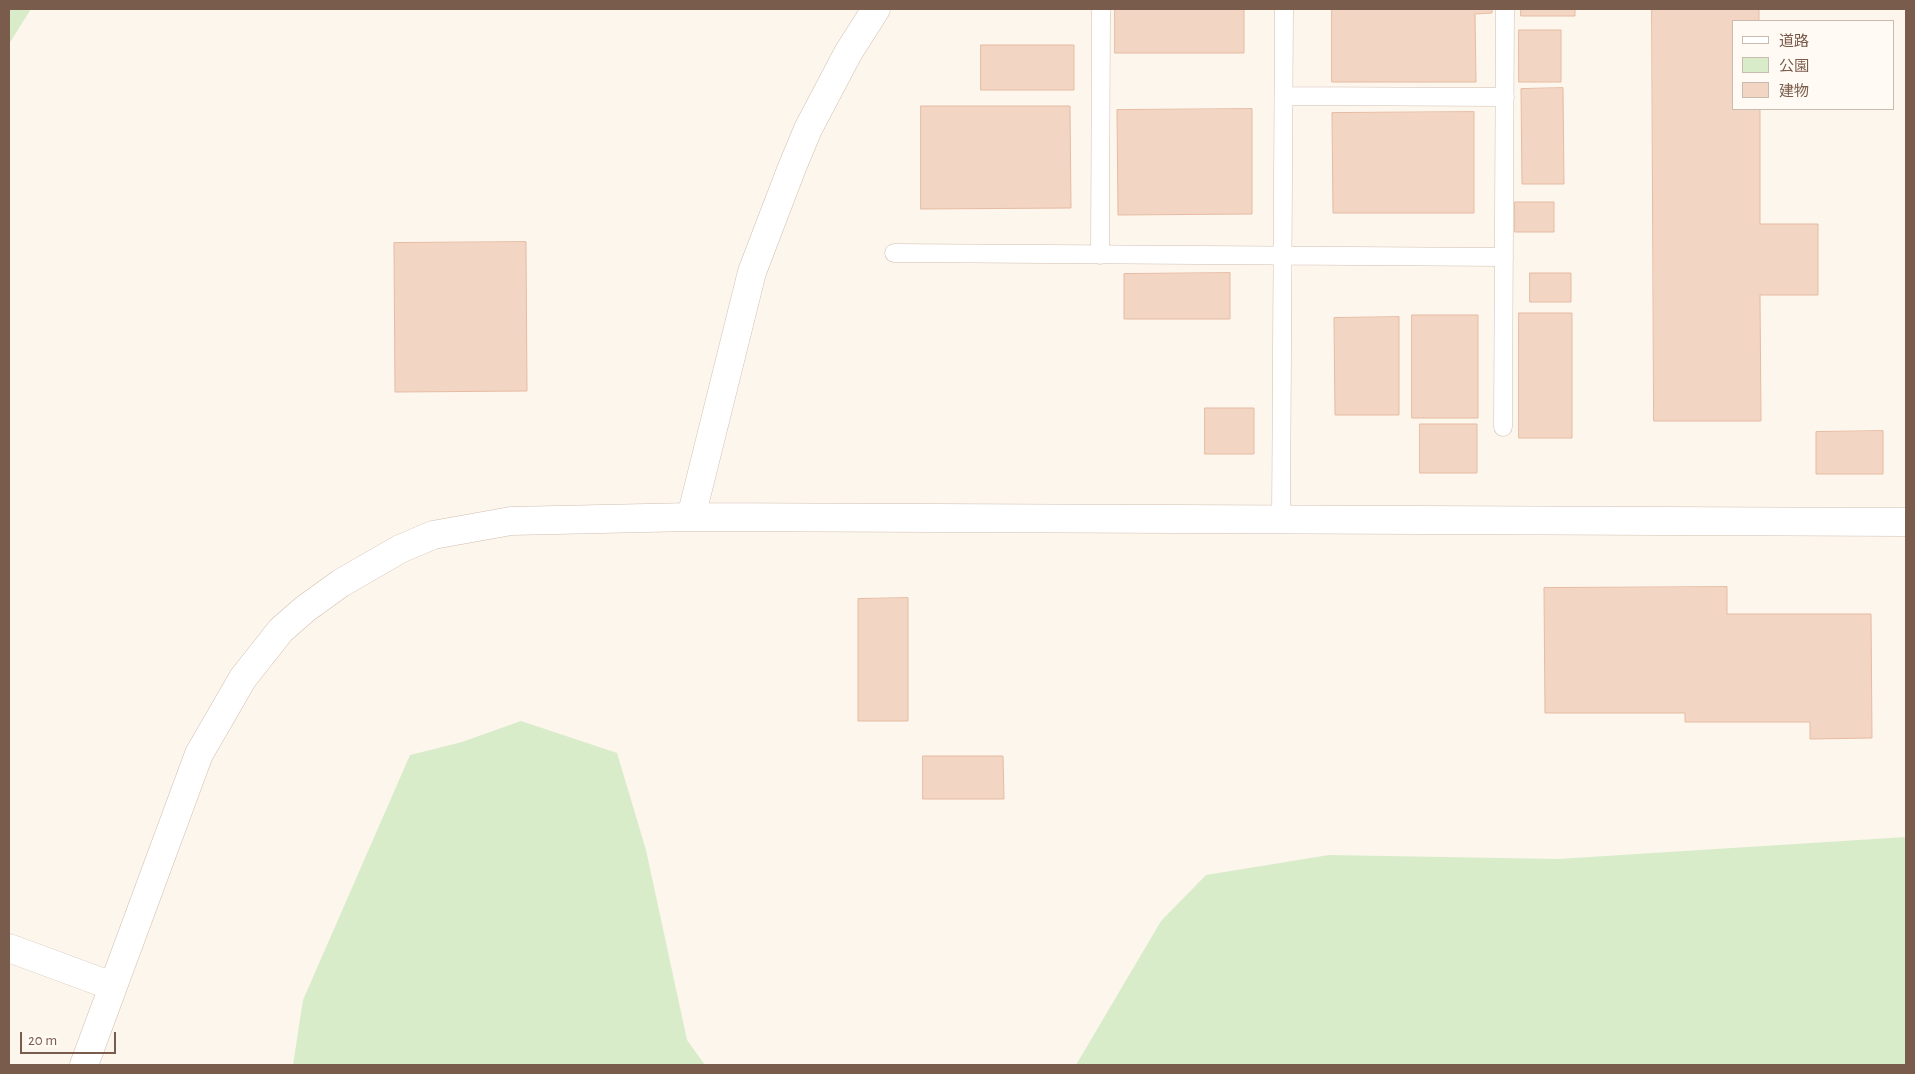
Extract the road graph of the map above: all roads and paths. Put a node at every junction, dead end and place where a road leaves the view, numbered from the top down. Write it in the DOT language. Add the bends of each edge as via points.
graph roads {
  1 [pos="876,9"];
  2 [pos="1101,9"];
  3 [pos="1284,9"];
  4 [pos="1505,9"];
  5 [pos="1284,96"];
  6 [pos="1505,96"];
  7 [pos="894,253"];
  8 [pos="1100,255"];
  9 [pos="1283,256"];
  10 [pos="1504,257"];
  11 [pos="1503,427"];
  12 [pos="691,517"];
  13 [pos="1281,520"];
  14 [pos="1906,522"];
  15 [pos="9,948"];
  16 [pos="112,986"];
  17 [pos="84,1065"];
  1 -- 12 [label="street" via="808,128 752,272"];
  2 -- 8 [label="lane"];
  3 -- 5 [label="lane"];
  4 -- 6 [label="lane"];
  5 -- 6 [label="lane"];
  5 -- 9 [label="lane"];
  6 -- 10 [label="lane"];
  7 -- 8 [label="lane"];
  8 -- 9 [label="lane"];
  9 -- 10 [label="lane"];
  9 -- 13 [label="lane"];
  10 -- 11 [label="lane"];
  12 -- 13 [label="street"];
  12 -- 16 [label="street" via="511,521 433,535 341,583 305,609 280,630 243,678 199,754"];
  13 -- 14 [label="street"];
  15 -- 16 [label="street"];
  16 -- 17 [label="street"];
}
